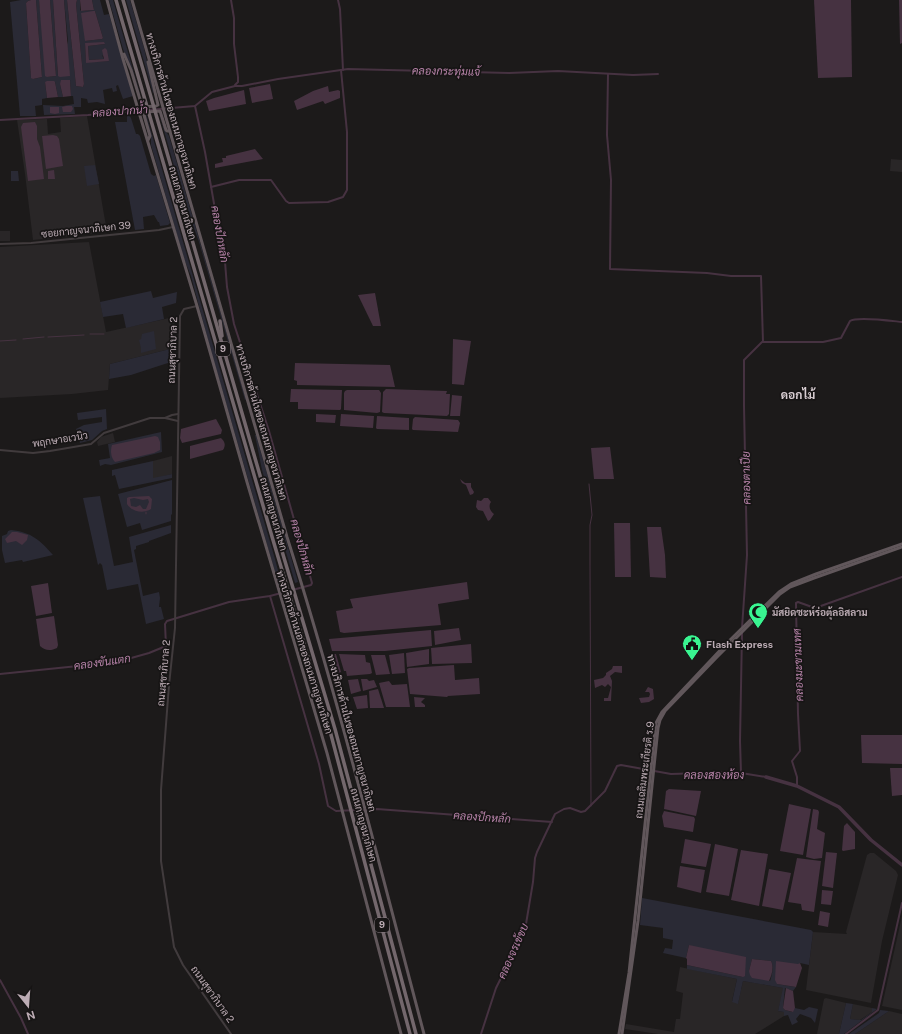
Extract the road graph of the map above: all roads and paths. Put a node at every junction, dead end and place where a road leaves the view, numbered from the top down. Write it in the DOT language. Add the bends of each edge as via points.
graph roads {
  1 [pos="107,0"];
  2 [pos="116,0"];
  3 [pos="123,0"];
  4 [pos="132,0"];
  5 [pos="146,50"];
  6 [pos="129,70"];
  7 [pos="170,131"];
  8 [pos="148,140"];
  9 [pos="173,227"];
  10 [pos="0,244"];
  11 [pos="197,306"];
  12 [pos="220,321"];
  13 [pos="223,348"];
  14 [pos="178,414"];
  15 [pos="165,418"];
  16 [pos="178,421"];
  17 [pos="0,450"];
  18 [pos="902,546"];
  19 [pos="231,1034"];
  20 [pos="401,1034"];
  21 [pos="410,1034"];
  22 [pos="416,1034"];
  23 [pos="424,1034"];
  24 [pos="621,1034"];
  1 -- 6 [label="main road, ทางบริการด้านนอกของถนนกาญจนาภิเษก"];
  2 -- 21 [label="highway, ถนนกาญจนาภิเษก / 9" via="330,731"];
  3 -- 13 [label="highway, ถนนกาญจนาภิเษก / 9"];
  4 -- 5 [label="main road, ทางบริการด้านในของถนนกาญจนาภิเษก"];
  5 -- 6 [label="main road" via="158,106 142,106"];
  5 -- 7 [label="main road, ทางบริการด้านในของถนนกาญจนาภิเษก"];
  6 -- 8 [label="main road, ทางบริการด้านนอกของถนนกาญจนาภิเษก"];
  7 -- 8 [label="main road" via="166,130 160,111 146,112 144,115 150,136"];
  7 -- 23 [label="main road, ทางบริการด้านในของถนนกาญจนาภิเษก" via="347,739"];
  8 -- 9 [label="main road, ทางบริการด้านนอกของถนนกาญจนาภิเษก"];
  9 -- 10 [label="street, ซอยกาญจนาภิเษก 39" via="32,243"];
  9 -- 11 [label="main road, ทางบริการด้านนอกของถนนกาญจนาภิเษก"];
  11 -- 14 [label="street, ถนนสุขาภิบาล 2" via="184,309 180,316"];
  11 -- 20 [label="main road, ทางบริการด้านนอกของถนนกาญจนาภิเษก" via="344,815"];
  12 -- 13 [label="highway"];
  13 -- 22 [label="highway, ถนนกาญจนาภิเษก / 9" via="335,729"];
  14 -- 15 [label="street, พฤกษาอเวนิว"];
  14 -- 16 [label="street, ถนนสุขาภิบาล 2"];
  15 -- 16 [label="street, พฤกษาอเวนิว"];
  15 -- 17 [label="street, พฤกษาอเวนิว" via="150,418 104,433 86,445 32,453"];
  16 -- 19 [label="street, ถนนสุขาภิบาล 2" via="175,625 161,790 160,838 163,878 177,954"];
  18 -- 24 [label="main road, ถนนเฉลิมพระเกียรติ ร.9" via="790,587 749,623 664,711 658,728 653,759 638,921"];
}
